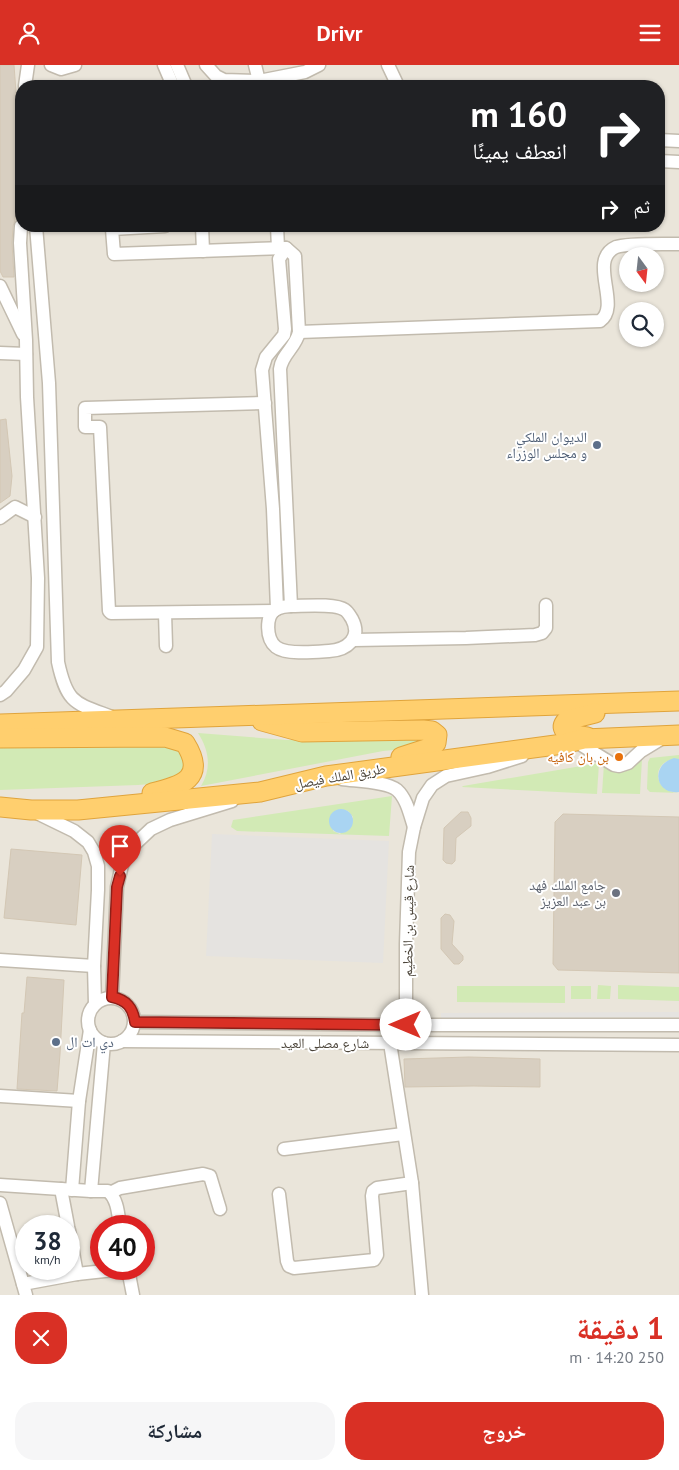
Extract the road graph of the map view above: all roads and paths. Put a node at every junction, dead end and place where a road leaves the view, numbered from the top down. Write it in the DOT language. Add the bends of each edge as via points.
graph roads {
  1 [pos="28,65"];
  2 [pos="52,65"];
  3 [pos="75,65"];
  4 [pos="164,65"];
  5 [pos="177,65"];
  6 [pos="206,65"];
  7 [pos="255,65"];
  8 [pos="319,65"];
  9 [pos="388,65"];
  10 [pos="26,80"];
  11 [pos="170,80"];
  12 [pos="183,80"];
  13 [pos="224,80"];
  14 [pos="260,80"];
  15 [pos="265,80"];
  16 [pos="395,80"];
  17 [pos="665,140"];
  18 [pos="679,141"];
  19 [pos="665,161"];
  20 [pos="679,162"];
  21 [pos="21,232"];
  22 [pos="36,232"];
  23 [pos="112,232"];
  24 [pos="202,232"];
  25 [pos="278,232"];
  26 [pos="679,244"];
  27 [pos="282,248"];
  28 [pos="203,251"];
  29 [pos="0,286"];
  30 [pos="299,332"];
  31 [pos="26,340"];
  32 [pos="0,353"];
  33 [pos="26,354"];
  34 [pos="264,403"];
  35 [pos="0,517"];
  36 [pos="34,517"];
  37 [pos="546,605"];
  38 [pos="291,606"];
  39 [pos="275,610"];
  40 [pos="165,613"];
  41 [pos="354,640"];
  42 [pos="166,646"];
  43 [pos="2,690"];
  44 [pos="679,701"];
  45 [pos="653,702"];
  46 [pos="243,715"];
  47 [pos="117,719"];
  48 [pos="0,724"];
  49 [pos="674,735"];
  50 [pos="0,738"];
  51 [pos="596,739"];
  52 [pos="569,742"];
  53 [pos="347,773"];
  54 [pos="326,776"];
  55 [pos="260,792"];
  56 [pos="0,807"];
  57 [pos="30,810"];
  58 [pos="78,811"];
  59 [pos="414,827"];
  60 [pos="0,960"];
  61 [pos="94,966"];
  62 [pos="112,997"];
  63 [pos="95,1004"];
  64 [pos="135,1022"];
  65 [pos="406,1025"];
  66 [pos="679,1025"];
  67 [pos="90,1030"];
  68 [pos="122,1041"];
  69 [pos="104,1043"];
  70 [pos="394,1043"];
  71 [pos="679,1045"];
  72 [pos="0,1096"];
  73 [pos="79,1101"];
  74 [pos="403,1134"];
  75 [pos="284,1149"];
  76 [pos="412,1183"];
  77 [pos="0,1185"];
  78 [pos="67,1190"];
  79 [pos="91,1191"];
  80 [pos="110,1193"];
  81 [pos="280,1194"];
  82 [pos="0,1203"];
  83 [pos="220,1209"];
  84 [pos="68,1215"];
  85 [pos="118,1215"];
  86 [pos="57,1280"];
  87 [pos="130,1280"];
  88 [pos="24,1290"];
  89 [pos="133,1295"];
  90 [pos="422,1295"];
  1 -- 10 [label="street"];
  2 -- 3 [label="street" via="61,69"];
  4 -- 11 [label="street"];
  5 -- 12 [label="street"];
  6 -- 13 [label="street"];
  7 -- 14 [label="street"];
  8 -- 15 [label="street" via="305,72"];
  9 -- 16 [label="street"];
  17 -- 18 [label="street"];
  19 -- 20 [label="street"];
  21 -- 31 [label="street"];
  22 -- 47 [label="street" via="49,383 58,663 62,682 71,698"];
  23 -- 28 [label="street" via="114,254"];
  24 -- 28 [label="street"];
  25 -- 27 [label="street"];
  26 -- 30 [label="street" via="618,246 608,253 604,265 608,309 600,321"];
  27 -- 28 [label="street"];
  27 -- 30 [label="street" via="295,256"];
  27 -- 34 [label="street" via="279,259 285,329 284,335 266,357 262,370"];
  29 -- 31 [label="street"];
  30 -- 38 [label="street" via="281,361 280,369"];
  31 -- 33 [label="street"];
  32 -- 33 [label="street"];
  33 -- 36 [label="street"];
  34 -- 39 [label="street" via="273,500"];
  34 -- 40 [label="street" via="85,408 85,427 100,427 107,608 111,613"];
  35 -- 36 [label="street" via="15,507"];
  36 -- 43 [label="street" via="38,578 37,647 24,670"];
  37 -- 41 [label="street" via="546,628 535,635"];
  38 -- 39 [label="street"];
  38 -- 41 [label="street" via="344,610 354,623"];
  39 -- 40 [label="street"];
  39 -- 41 [label="street" via="269,621 270,640 286,652 338,650"];
  40 -- 42 [label="street"];
  44 -- 45 [label="highway"];
  45 -- 46 [label="highway"];
  45 -- 51 [label="highway" via="618,707 564,723 565,731"];
  46 -- 47 [label="highway"];
  46 -- 53 [label="highway" via="302,732 423,730 436,735 436,743 432,747"];
  47 -- 48 [label="highway"];
  49 -- 51 [label="highway, طريق الملك فيصل"];
  49 -- 52 [label="street" via="619,766"];
  50 -- 58 [label="highway" via="166,737 185,743 191,753 194,768 189,779 176,787"];
  51 -- 52 [label="highway, طريق الملك فيصل"];
  52 -- 53 [label="highway, طريق الملك فيصل"];
  52 -- 59 [label="street, شارع قيس بن الخطيم" via="446,776 432,785 423,798"];
  53 -- 54 [label="highway, طريق الملك فيصل"];
  54 -- 55 [label="highway, طريق الملك فيصل"];
  54 -- 59 [label="street" via="387,785 397,790 404,799"];
  55 -- 58 [label="highway, طريق الملك فيصل"];
  55 -- 62 [label="street" via="170,820 151,829 134,845 122,865 117,887"];
  56 -- 57 [label="highway, طريق الملك فيصل"];
  57 -- 58 [label="highway, طريق الملك فيصل"];
  57 -- 61 [label="street" via="74,831 88,842 94,852 98,866"];
  59 -- 65 [label="street, شارع قيس بن الخطيم" via="409,851"];
  60 -- 61 [label="street"];
  61 -- 63 [label="street"];
  62 -- 63 [label="street"];
  62 -- 64 [label="street" via="126,1002"];
  63 -- 67 [label="street" via="88,1017"];
  64 -- 65 [label="street, شارع مصلى العيد"];
  64 -- 68 [label="street" via="131,1033"];
  65 -- 66 [label="street, شارع مصلى العيد"];
  65 -- 70 [label="street, شارع قيس بن الخطيم"];
  67 -- 69 [label="street"];
  67 -- 73 [label="street"];
  68 -- 69 [label="street"];
  68 -- 70 [label="street, شارع مصلى العيد"];
  69 -- 79 [label="street"];
  70 -- 71 [label="street, شارع مصلى العيد"];
  70 -- 74 [label="street"];
  72 -- 73 [label="street"];
  73 -- 78 [label="street"];
  74 -- 75 [label="street"];
  74 -- 76 [label="street"];
  76 -- 81 [label="street" via="373,1191 378,1255 374,1260 294,1268 287,1261"];
  76 -- 90 [label="street"];
  77 -- 78 [label="street"];
  78 -- 79 [label="street"];
  78 -- 84 [label="street"];
  79 -- 80 [label="street"];
  80 -- 83 [label="street" via="120,1188 203,1173 210,1176"];
  80 -- 85 [label="street"];
  82 -- 88 [label="street"];
  86 -- 88 [label="street"];
  87 -- 89 [label="street"];
}
